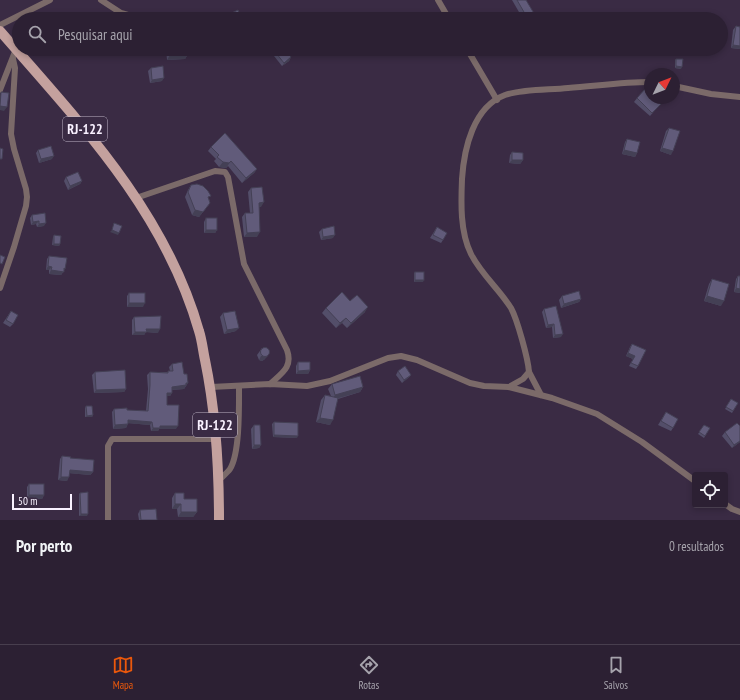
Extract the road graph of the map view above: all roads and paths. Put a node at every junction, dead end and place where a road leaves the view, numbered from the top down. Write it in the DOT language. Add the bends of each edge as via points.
graph roads {
  1 [pos="50,0"];
  2 [pos="101,0"];
  3 [pos="438,0"];
  4 [pos="26,12"];
  5 [pos="119,12"];
  6 [pos="445,12"];
  7 [pos="12,19"];
  8 [pos="0,25"];
  9 [pos="0,30"];
  10 [pos="12,49"];
  11 [pos="14,56"];
  12 [pos="15,56"];
  13 [pos="17,56"];
  14 [pos="471,56"];
  15 [pos="644,82"];
  16 [pos="680,87"];
  17 [pos="0,90"];
  18 [pos="740,97"];
  19 [pos="497,100"];
  20 [pos="136,198"];
  21 [pos="0,288"];
  22 [pos="529,372"];
  23 [pos="270,384"];
  24 [pos="240,386"];
  25 [pos="211,387"];
  26 [pos="509,387"];
  27 [pos="541,395"];
  28 [pos="217,439"];
  29 [pos="692,479"];
  30 [pos="219,480"];
  31 [pos="728,506"];
  32 [pos="740,512"];
  33 [pos="108,520"];
  34 [pos="219,520"];
  1 -- 4 [label="street"];
  2 -- 5 [label="street"];
  3 -- 6 [label="street"];
  7 -- 8 [label="street"];
  9 -- 10 [label="main road, RJ-122"];
  11 -- 17 [label="street"];
  12 -- 21 [label="street" via="11,134 27,197"];
  13 -- 20 [label="main road, RJ-122" via="85,129"];
  14 -- 19 [label="street"];
  15 -- 19 [label="street" via="523,92 506,95"];
  16 -- 18 [label="street"];
  19 -- 22 [label="street" via="484,110 474,125 467,147 461,201 463,224 471,253 511,308"];
  20 -- 23 [label="street" via="215,171 225,172 244,264 290,356 287,368"];
  20 -- 25 [label="main road, RJ-122" via="157,229 184,288 200,332"];
  22 -- 26 [label="street"];
  22 -- 27 [label="street"];
  23 -- 24 [label="street"];
  23 -- 26 [label="street" via="307,386 330,381 388,358 401,356 417,360 470,383"];
  24 -- 25 [label="street"];
  24 -- 30 [label="street" via="238,432 233,462"];
  25 -- 28 [label="main road, RJ-122"];
  26 -- 27 [label="street"];
  27 -- 29 [label="street" via="597,414 642,442"];
  28 -- 30 [label="main road, RJ-122"];
  28 -- 33 [label="street" via="112,440 108,446"];
  30 -- 34 [label="main road, RJ-122"];
  31 -- 32 [label="street"];
}
